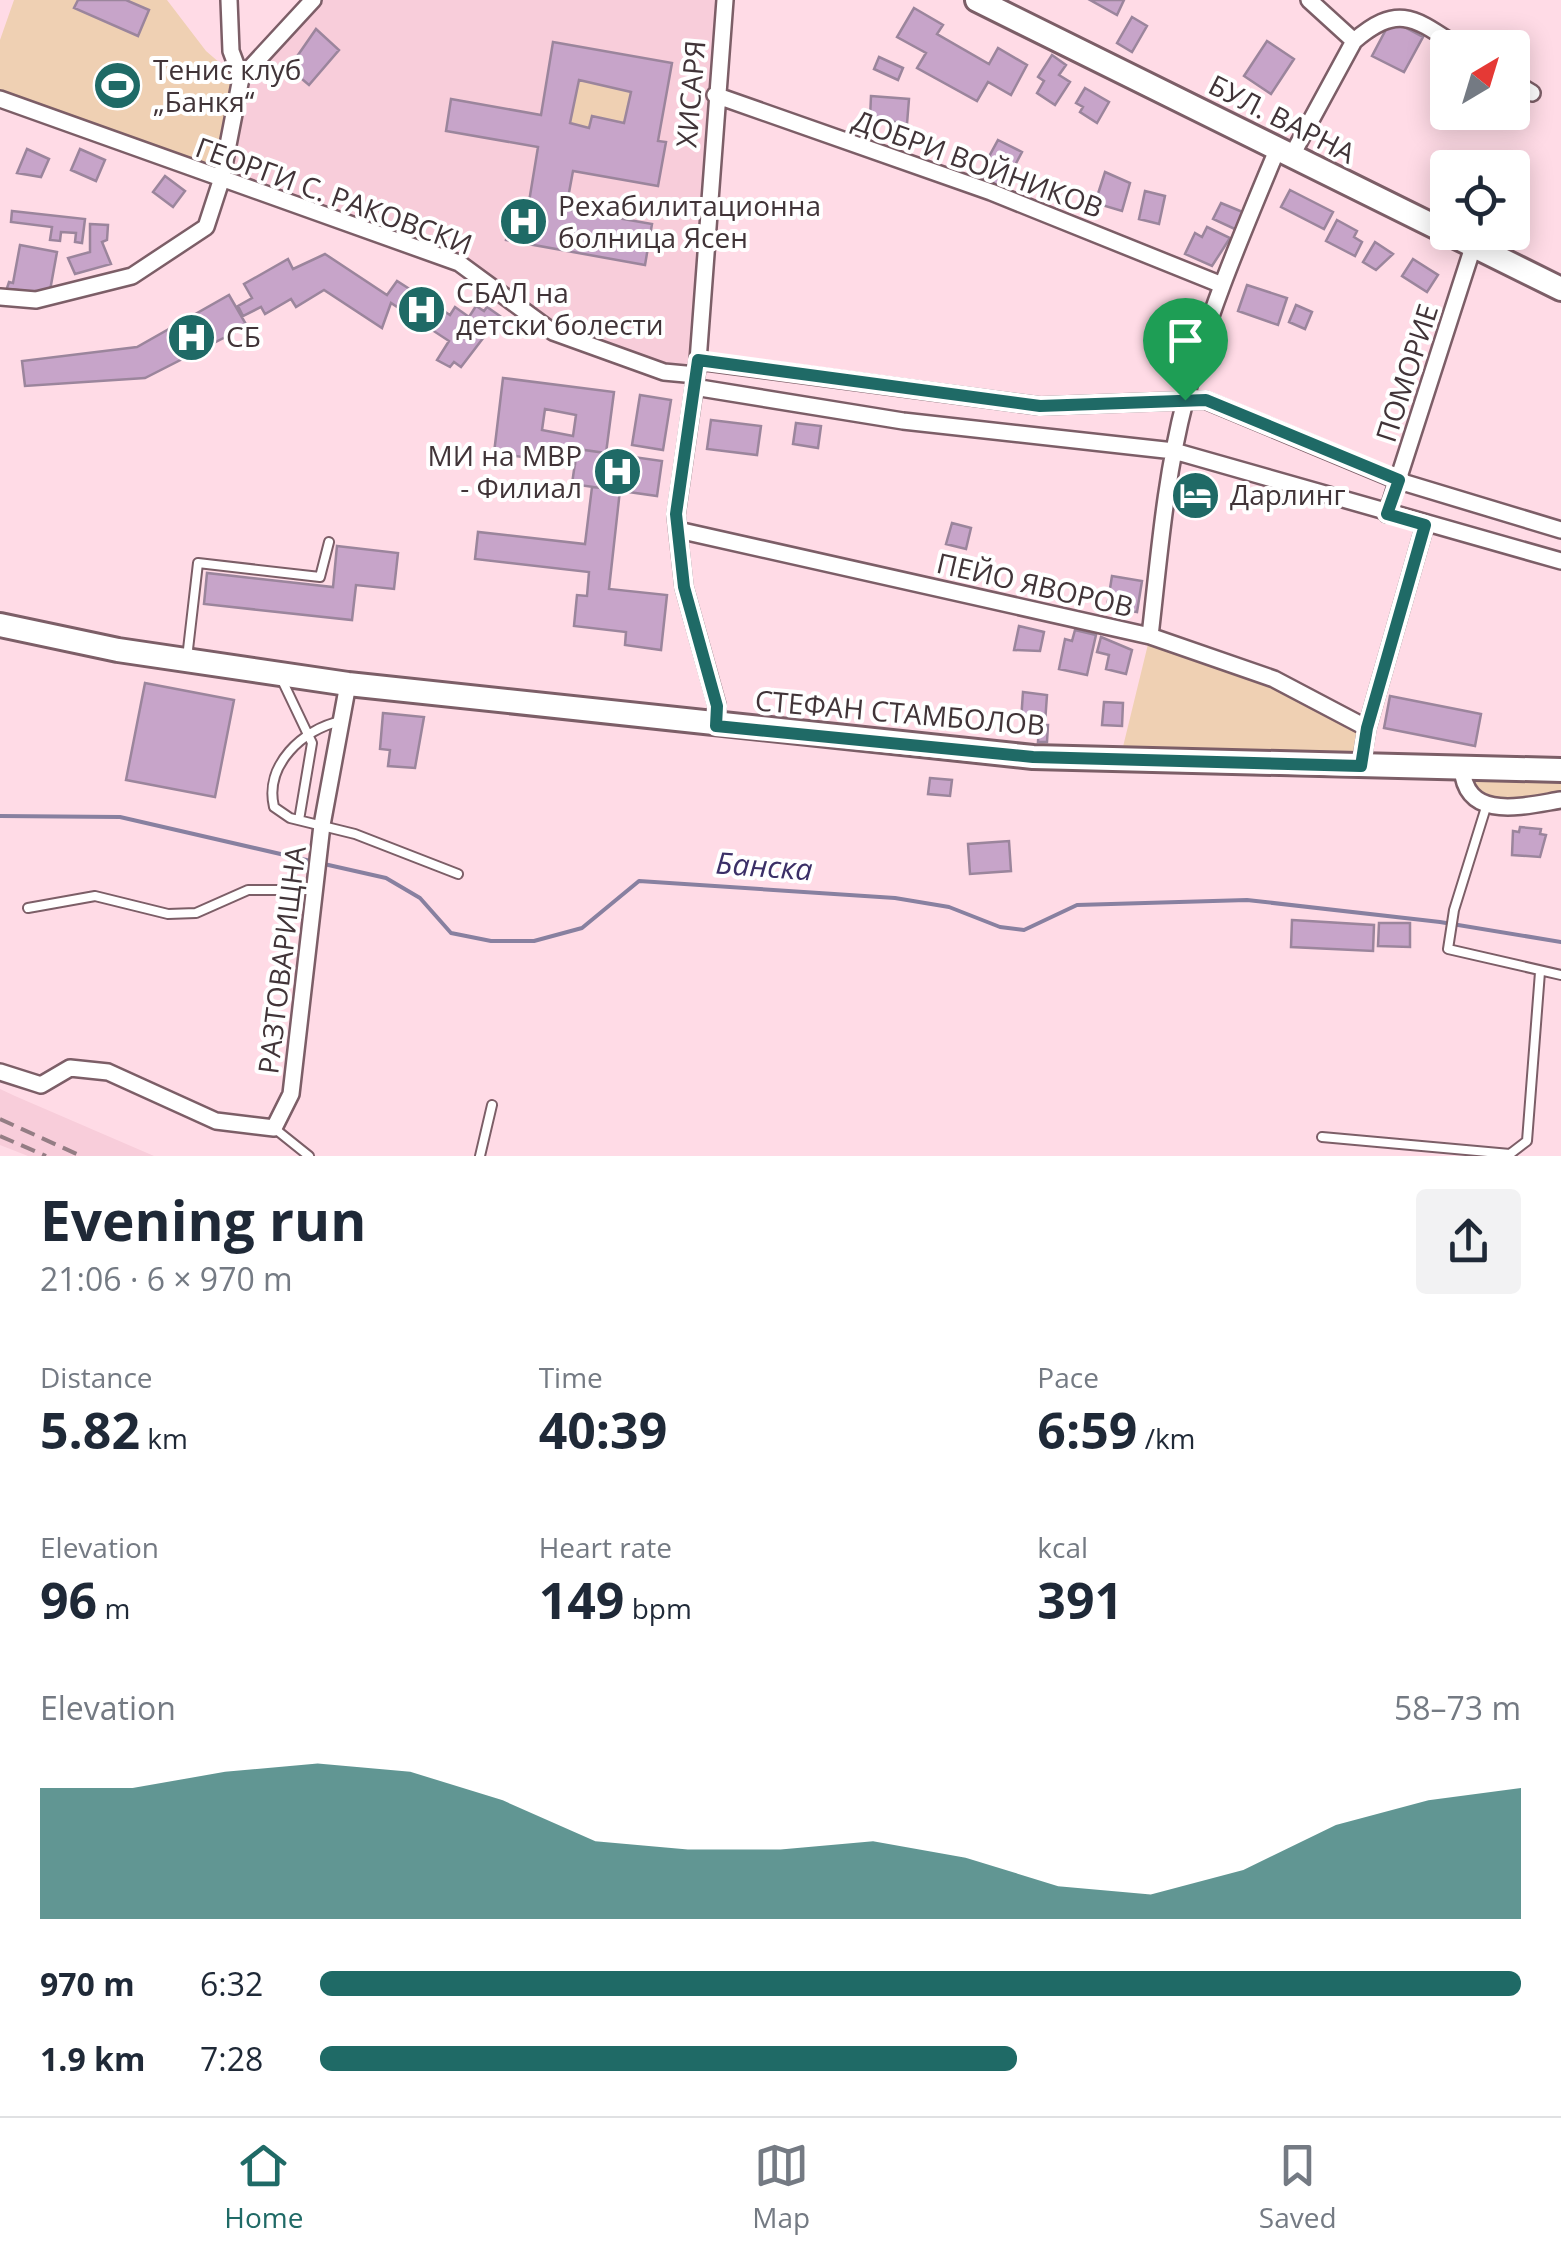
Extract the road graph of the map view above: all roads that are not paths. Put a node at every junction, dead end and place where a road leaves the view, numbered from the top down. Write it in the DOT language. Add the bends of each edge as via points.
graph roads {
  1 [pos="229,0"];
  2 [pos="313,0"];
  3 [pos="725,0"];
  4 [pos="977,0"];
  5 [pos="1308,0"];
  6 [pos="1434,30"];
  7 [pos="1354,41"];
  8 [pos="241,78"];
  9 [pos="715,95"];
  10 [pos="0,99"];
  11 [pos="1284,153"];
  12 [pos="221,181"];
  13 [pos="1430,226"];
  14 [pos="1472,250"];
  15 [pos="1477,250"];
  16 [pos="1222,285"];
  17 [pos="1561,290"];
  18 [pos="0,297"];
  19 [pos="696,374"];
  20 [pos="1185,400"];
  21 [pos="1174,450"];
  22 [pos="1399,480"];
  23 [pos="1387,514"];
  24 [pos="1425,525"];
  25 [pos="678,530"];
  26 [pos="1561,530"];
  27 [pos="329,542"];
  28 [pos="1561,561"];
  29 [pos="0,625"];
  30 [pos="1150,636"];
  31 [pos="187,661"];
  32 [pos="280,674"];
  33 [pos="348,684"];
  34 [pos="340,721"];
  35 [pos="716,726"];
  36 [pos="1367,728"];
  37 [pos="308,732"];
  38 [pos="1361,766"];
  39 [pos="1462,768"];
  40 [pos="1561,770"];
  41 [pos="1561,800"];
  42 [pos="1487,804"];
  43 [pos="299,820"];
  44 [pos="322,831"];
  45 [pos="458,874"];
  46 [pos="317,890"];
  47 [pos="28,908"];
  48 [pos="1540,972"];
  49 [pos="1561,974"];
  50 [pos="0,1072"];
  51 [pos="492,1106"];
  52 [pos="274,1128"];
  53 [pos="1322,1138"];
  54 [pos="308,1156"];
  55 [pos="480,1156"];
  1 -- 8 [label="street" via="230,51"];
  2 -- 8 [label="street"];
  3 -- 9 [label="street, ХИСАРЯ"];
  4 -- 11 [label="street, БУЛ. ВАРНА"];
  5 -- 7 [label="street"];
  6 -- 7 [label="street" via="1395,15"];
  7 -- 11 [label="street"];
  8 -- 12 [label="street"];
  9 -- 16 [label="street, ДОБРИ ВОЙНИКОВ" via="991,192"];
  9 -- 19 [label="street, ХИСАРЯ"];
  10 -- 12 [label="street, ГЕОРГИ С. РАКОВСКИ"];
  11 -- 13 [label="street, БУЛ. ВАРНА"];
  11 -- 16 [label="street"];
  12 -- 18 [label="street" via="206,227 132,276 36,300"];
  12 -- 19 [label="street, ГЕОРГИ С. РАКОВСКИ" via="459,264 553,332 664,372"];
  14 -- 22 [label="street, ПОМОРИЕ"];
  15 -- 17 [label="street, БУЛ. ВАРНА"];
  16 -- 20 [label="street"];
  19 -- 20 [label="street" via="1040,406"];
  19 -- 21 [label="street" via="902,421"];
  19 -- 25 [label="street, ХИСАРЯ"];
  20 -- 21 [label="street"];
  20 -- 22 [label="street" via="1228,408"];
  21 -- 23 [label="street"];
  21 -- 30 [label="street"];
  22 -- 23 [label="street, ПОМОРИЕ"];
  22 -- 26 [label="street"];
  23 -- 24 [label="street"];
  24 -- 28 [label="street"];
  24 -- 36 [label="street"];
  25 -- 30 [label="street, ПЕЙО ЯВОРОВ"];
  25 -- 35 [label="street, ХИСАРЯ"];
  27 -- 31 [label="lane" via="320,577 198,563"];
  29 -- 31 [label="street, СТЕФАН СТАМБОЛОВ"];
  30 -- 36 [label="street, ПЕЙО ЯВОРОВ" via="1274,678"];
  31 -- 32 [label="street, СТЕФАН СТАМБОЛОВ"];
  32 -- 33 [label="street, СТЕФАН СТАМБОЛОВ"];
  32 -- 37 [label="lane"];
  33 -- 34 [label="street, РАЗТОВАРИЩНА"];
  33 -- 35 [label="street, СТЕФАН СТАМБОЛОВ"];
  34 -- 37 [label="lane"];
  34 -- 44 [label="street, РАЗТОВАРИЩНА"];
  35 -- 38 [label="street, СТЕФАН СТАМБОЛОВ" via="1033,757"];
  36 -- 38 [label="street"];
  37 -- 43 [label="lane" via="312,743"];
  37 -- 43 [label="lane" via="272,785 279,813"];
  38 -- 39 [label="street, СТЕФАН СТАМБОЛОВ"];
  39 -- 40 [label="street, СТЕФАН СТАМБОЛОВ"];
  39 -- 42 [label="street" via="1463,786"];
  41 -- 42 [label="street" via="1502,809"];
  42 -- 48 [label="lane" via="1448,949"];
  43 -- 44 [label="lane"];
  44 -- 45 [label="lane"];
  44 -- 46 [label="street, РАЗТОВАРИЩНА"];
  46 -- 47 [label="lane" via="248,890 196,912 168,914 95,896"];
  46 -- 52 [label="street, РАЗТОВАРИЩНА" via="292,1094"];
  48 -- 49 [label="lane"];
  48 -- 53 [label="lane" via="1527,1141 1510,1154"];
  50 -- 52 [label="street" via="41,1085 70,1068 108,1072 216,1121"];
  51 -- 55 [label="lane"];
  52 -- 54 [label="lane"];
}
